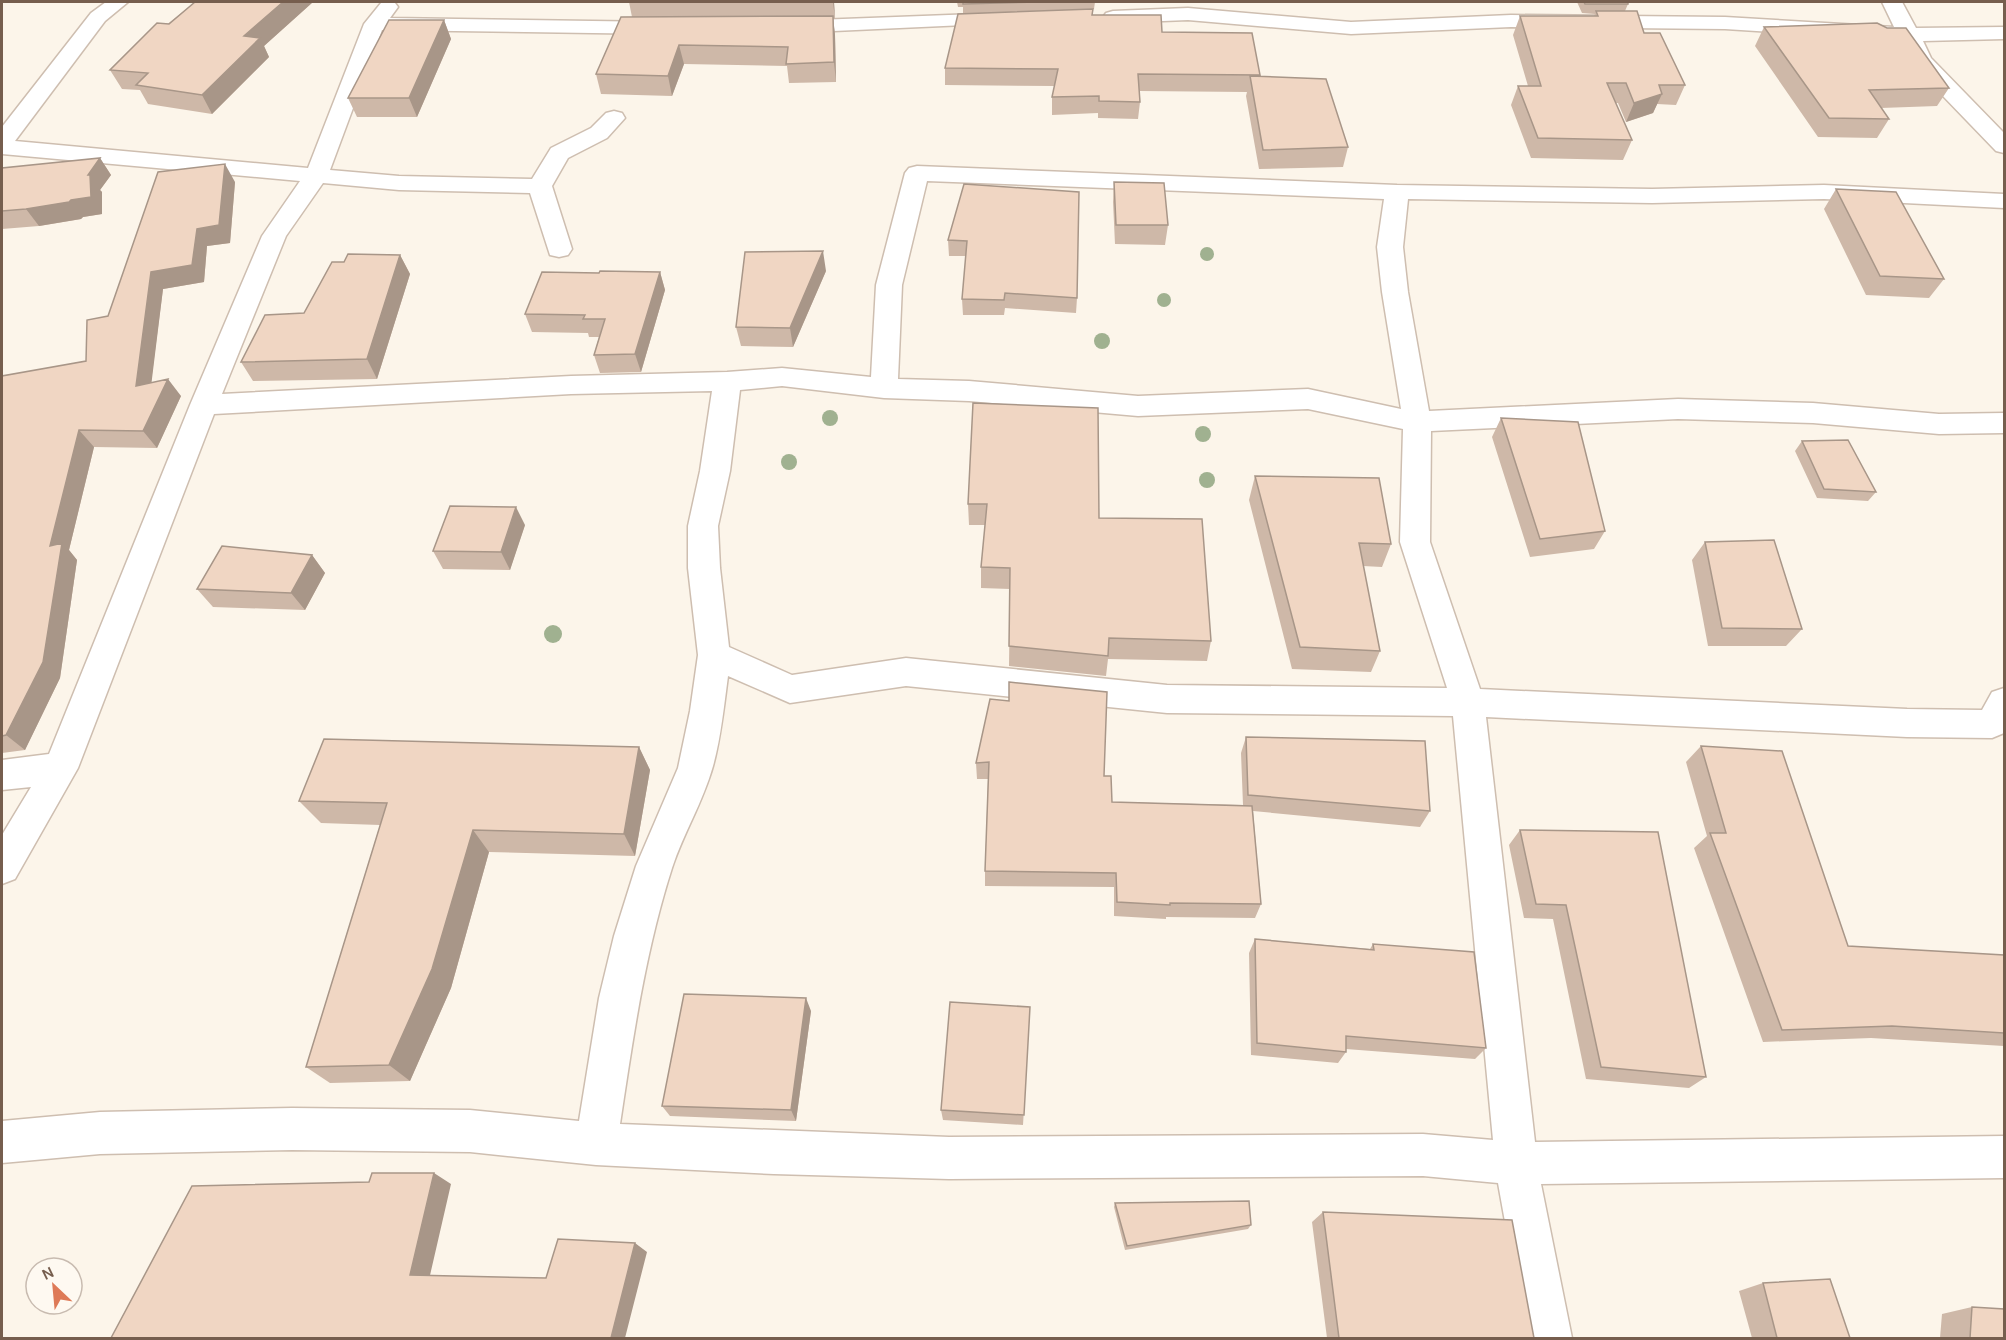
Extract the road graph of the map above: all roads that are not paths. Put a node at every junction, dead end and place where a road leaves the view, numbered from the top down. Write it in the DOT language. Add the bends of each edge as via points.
graph roads {
  1 [pos="118,2"];
  2 [pos="393,2"];
  3 [pos="1892,2"];
  4 [pos="930,12"];
  5 [pos="1090,18"];
  6 [pos="1022,19"];
  7 [pos="374,24"];
  8 [pos="776,27"];
  9 [pos="680,28"];
  10 [pos="1908,33"];
  11 [pos="2004,33"];
  12 [pos="614,118"];
  13 [pos="2,142"];
  14 [pos="2004,146"];
  15 [pos="2,147"];
  16 [pos="317,174"];
  17 [pos="540,186"];
  18 [pos="1397,192"];
  19 [pos="2004,201"];
  20 [pos="559,249"];
  21 [pos="727,381"];
  22 [pos="884,388"];
  23 [pos="204,405"];
  24 [pos="1417,422"];
  25 [pos="2004,423"];
  26 [pos="714,655"];
  27 [pos="1468,702"];
  28 [pos="2000,721"];
  29 [pos="61,768"];
  30 [pos="2,775"];
  31 [pos="2,867"];
  32 [pos="2,1142"];
  33 [pos="596,1144"];
  34 [pos="2004,1157"];
  35 [pos="1516,1163"];
  36 [pos="1549,1338"];
  1 -- 13 [label="street" via="98,17"];
  2 -- 7 [label="street"];
  3 -- 10 [label="street"];
  4 -- 6 [label="street"];
  4 -- 8 [label="street" via="836,27"];
  5 -- 10 [label="street" via="1188,14 1351,28 1511,21 1725,23"];
  7 -- 9 [label="street"];
  7 -- 16 [label="street"];
  10 -- 11 [label="street"];
  10 -- 14 [label="street" via="1922,61"];
  12 -- 17 [label="street" via="599,133 559,153"];
  15 -- 16 [label="street"];
  16 -- 17 [label="street" via="399,183"];
  16 -- 23 [label="street" via="274,236"];
  17 -- 20 [label="street"];
  18 -- 19 [label="street" via="1652,196 1824,192"];
  18 -- 22 [label="street" via="917,173 889,285"];
  18 -- 24 [label="street" via="1390,247"];
  21 -- 22 [label="street" via="783,377"];
  21 -- 23 [label="street" via="571,384"];
  21 -- 26 [label="street" via="703,526"];
  22 -- 24 [label="street" via="969,391 1138,406 1308,399"];
  23 -- 29 [label="street"];
  24 -- 25 [label="street" via="1678,410 1813,413 1939,424"];
  24 -- 27 [label="street" via="1415,542"];
  26 -- 27 [label="street" via="790,689 906,672 1167,699"];
  26 -- 33 [label="street" via="695,768 654,866 633,936"];
  27 -- 28 [label="street" via="1895,723"];
  27 -- 35 [label="street"];
  29 -- 30 [label="street"];
  29 -- 31 [label="street"];
  32 -- 33 [label="street" via="100,1133 292,1129 470,1131"];
  33 -- 35 [label="street" via="949,1158 1422,1155"];
  34 -- 35 [label="street"];
  35 -- 36 [label="street"];
}
